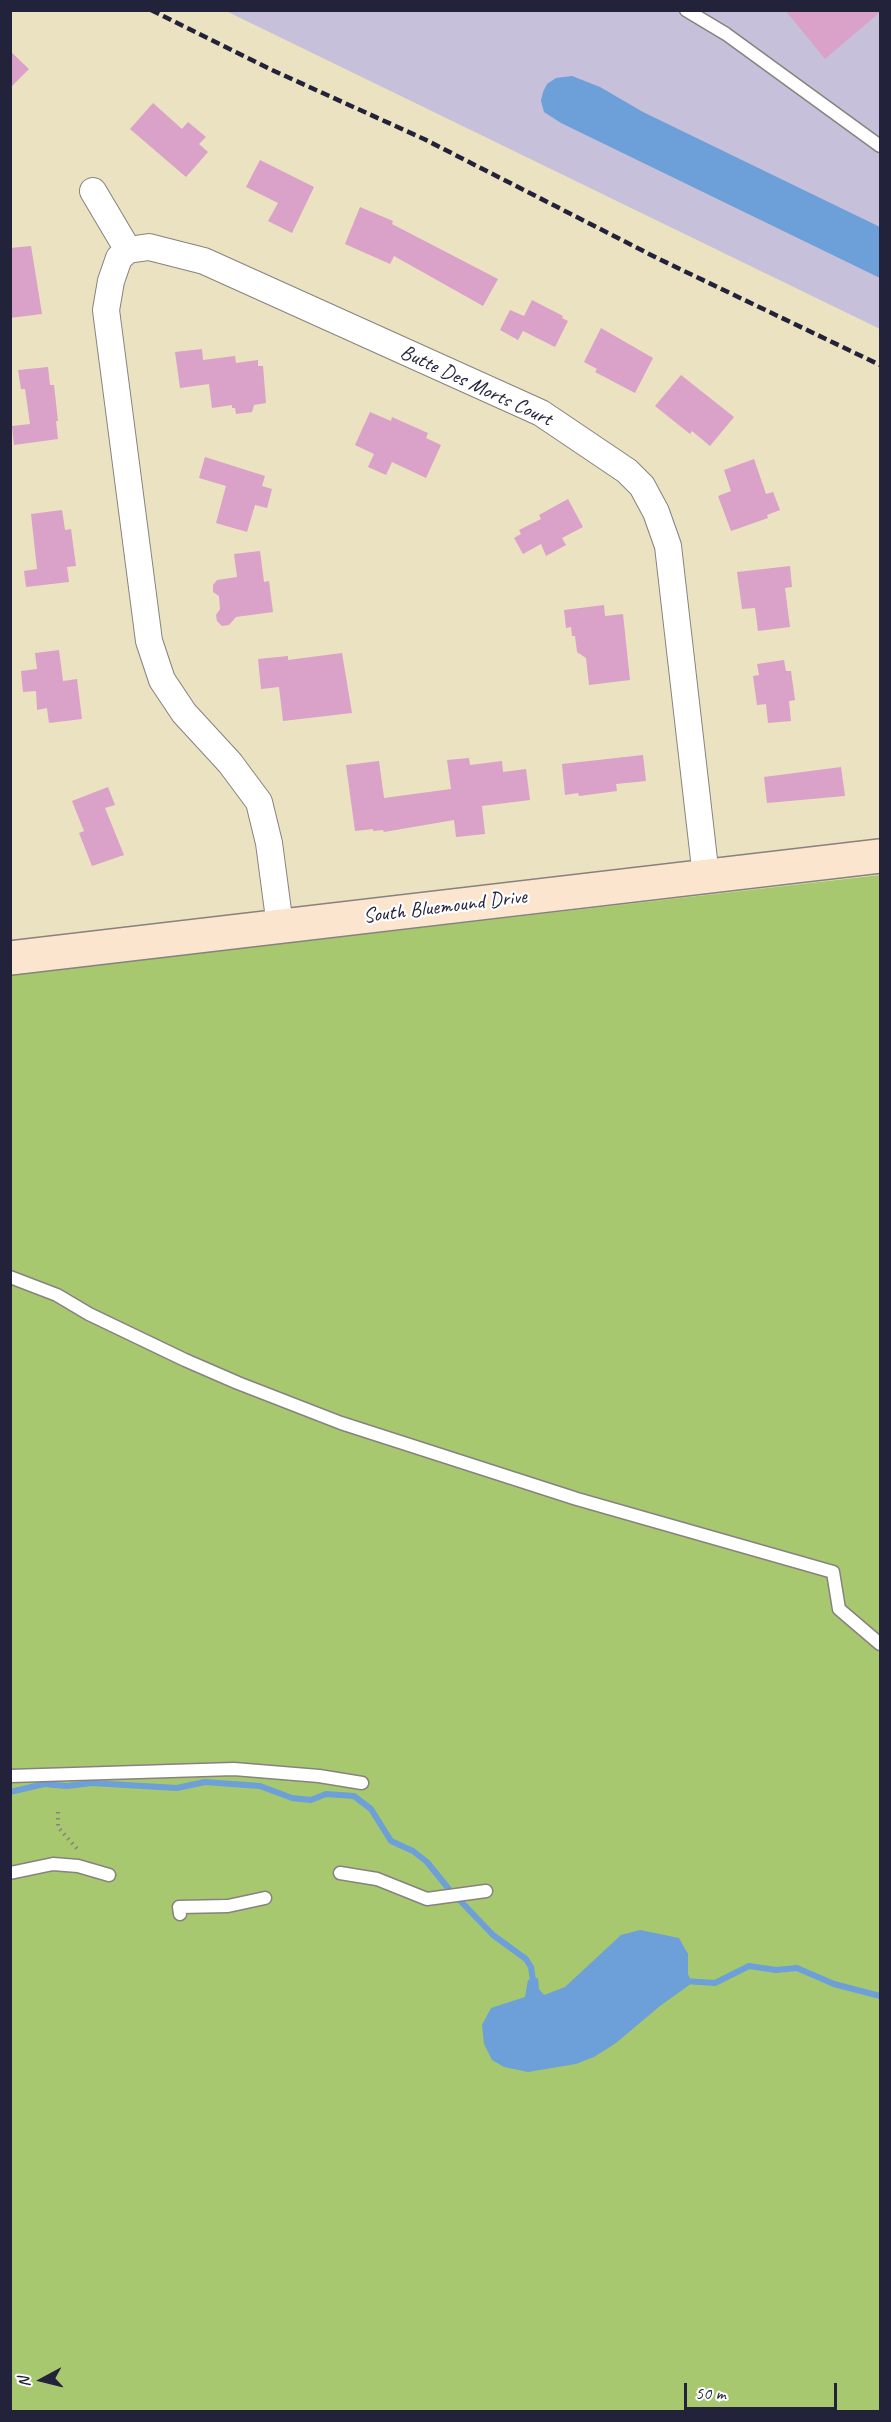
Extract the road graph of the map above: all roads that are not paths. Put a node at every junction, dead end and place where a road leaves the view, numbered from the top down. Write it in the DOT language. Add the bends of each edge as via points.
graph roads {
  1 [pos="686,10"];
  2 [pos="880,146"];
  3 [pos="93,190"];
  4 [pos="128,250"];
  5 [pos="880,856"];
  6 [pos="706,877"];
  7 [pos="280,926"];
  8 [pos="10,958"];
  9 [pos="10,1277"];
  10 [pos="880,1644"];
  11 [pos="10,1776"];
  12 [pos="362,1783"];
  13 [pos="10,1873"];
  14 [pos="340,1873"];
  15 [pos="108,1875"];
  16 [pos="482,1892"];
  17 [pos="265,1898"];
  18 [pos="180,1914"];
  1 -- 2 [label="lane" via="726,33"];
  3 -- 4 [label="street"];
  4 -- 6 [label="street, Butte Des Morts Court" via="149,247 204,261 541,413 627,471 642,486 668,546"];
  4 -- 7 [label="street" via="119,258 106,310 149,641 162,680 184,713 259,802 269,843"];
  5 -- 6 [label="main road, South Bluemound Drive"];
  6 -- 7 [label="main road, South Bluemound Drive"];
  7 -- 8 [label="main road, South Bluemound Drive"];
  9 -- 10 [label="lane" via="57,1295 206,1369 341,1423 577,1499 833,1572 839,1609"];
  11 -- 12 [label="lane" via="234,1769"];
  13 -- 15 [label="lane" via="53,1864"];
  14 -- 16 [label="lane" via="377,1879 430,1899"];
  17 -- 18 [label="lane" via="228,1906 179,1907"];
}
